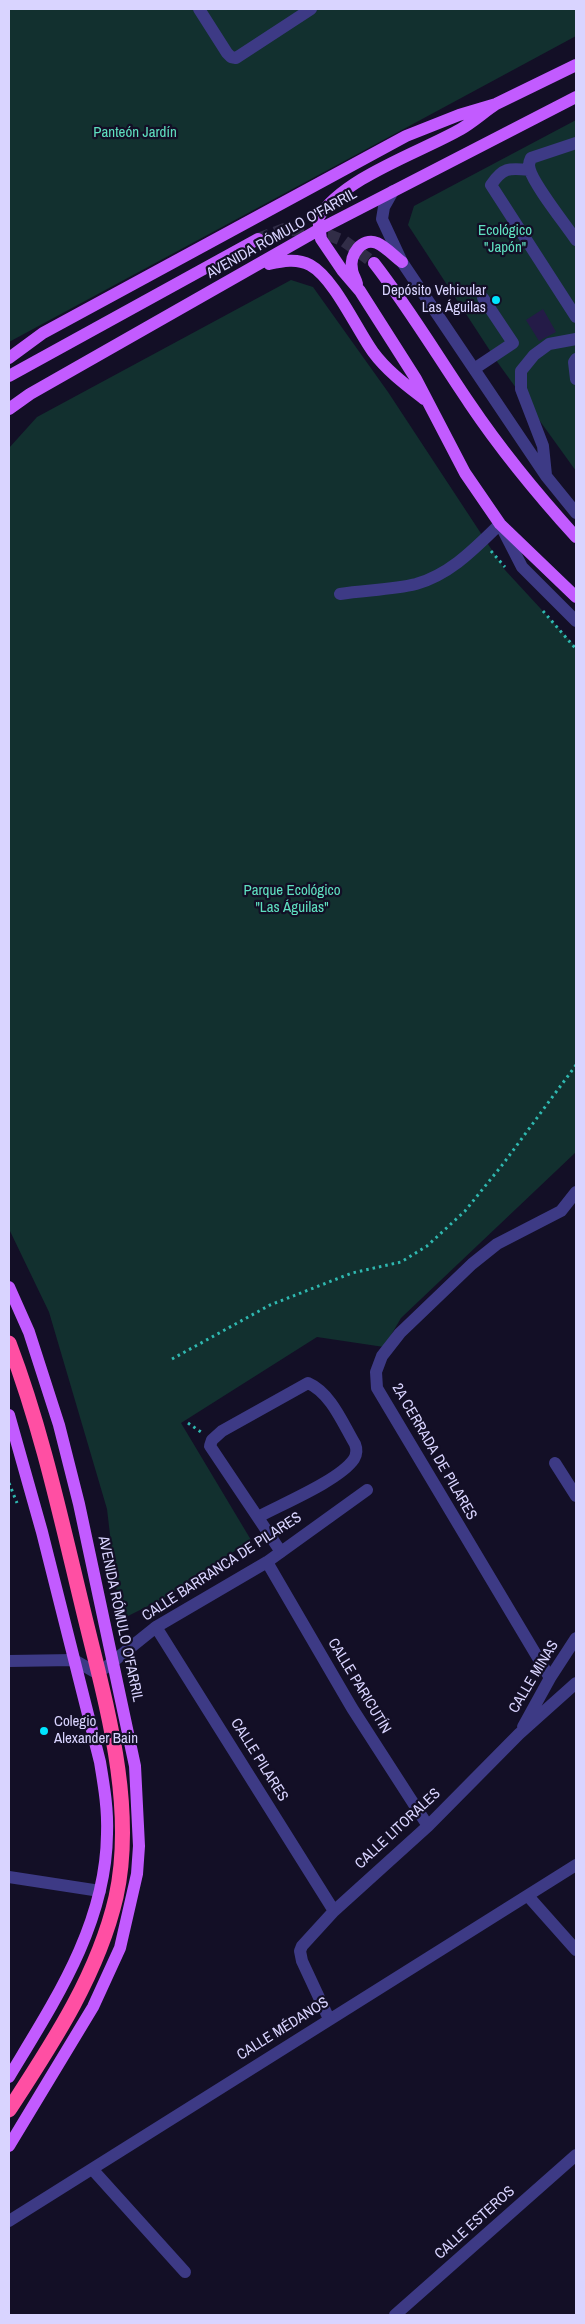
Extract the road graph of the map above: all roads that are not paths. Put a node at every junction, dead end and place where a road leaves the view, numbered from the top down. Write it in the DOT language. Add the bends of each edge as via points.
graph roads {
  1 [pos="199,9"];
  2 [pos="311,9"];
  3 [pos="576,65"];
  4 [pos="576,97"];
  5 [pos="496,104"];
  6 [pos="576,143"];
  7 [pos="530,170"];
  8 [pos="393,191"];
  9 [pos="320,229"];
  10 [pos="258,239"];
  11 [pos="576,240"];
  12 [pos="402,262"];
  13 [pos="374,263"];
  14 [pos="257,267"];
  15 [pos="360,291"];
  16 [pos="483,298"];
  17 [pos="576,317"];
  18 [pos="576,339"];
  19 [pos="9,358"];
  20 [pos="576,359"];
  21 [pos="474,369"];
  22 [pos="9,376"];
  23 [pos="576,379"];
  24 [pos="426,400"];
  25 [pos="9,409"];
  26 [pos="546,476"];
  27 [pos="576,513"];
  28 [pos="500,524"];
  29 [pos="576,537"];
  30 [pos="340,594"];
  31 [pos="576,597"];
  32 [pos="576,621"];
  33 [pos="576,1192"];
  34 [pos="9,1287"];
  35 [pos="9,1343"];
  36 [pos="9,1415"];
  37 [pos="555,1463"];
  38 [pos="367,1490"];
  39 [pos="576,1496"];
  40 [pos="258,1517"];
  41 [pos="281,1552"];
  42 [pos="267,1562"];
  43 [pos="156,1627"];
  44 [pos="106,1638"];
  45 [pos="576,1638"];
  46 [pos="72,1654"];
  47 [pos="9,1661"];
  48 [pos="111,1664"];
  49 [pos="550,1678"];
  50 [pos="576,1683"];
  51 [pos="519,1734"];
  52 [pos="428,1826"];
  53 [pos="576,1865"];
  54 [pos="9,1877"];
  55 [pos="100,1891"];
  56 [pos="528,1896"];
  57 [pos="334,1911"];
  58 [pos="576,1950"];
  59 [pos="329,2019"];
  60 [pos="9,2077"];
  61 [pos="9,2110"];
  62 [pos="9,2146"];
  63 [pos="576,2155"];
  64 [pos="93,2170"];
  65 [pos="9,2222"];
  66 [pos="185,2272"];
  67 [pos="395,2315"];
  1 -- 2 [label="street" via="227,53 236,58"];
  3 -- 5 [label="main road, AVENIDA RÓMULO O'FARRIL"];
  4 -- 8 [label="main road, AVENIDA RÓMULO O'FARRIL"];
  5 -- 9 [label="main road" via="463,128 339,194 318,218"];
  5 -- 19 [label="main road, AVENIDA RÓMULO O'FARRIL" via="406,136 43,333"];
  6 -- 7 [label="street" via="531,158"];
  7 -- 11 [label="street"];
  7 -- 17 [label="street" via="511,168 499,173 491,185"];
  8 -- 9 [label="main road, AVENIDA RÓMULO O'FARRIL"];
  8 -- 12 [label="street" via="384,207 382,219"];
  9 -- 14 [label="main road, AVENIDA RÓMULO O'FARRIL"];
  9 -- 15 [label="main road" via="327,249"];
  10 -- 22 [label="main road"];
  12 -- 15 [label="main road" via="375,242 361,246 352,257 351,268"];
  12 -- 21 [label="street"];
  13 -- 29 [label="main road" via="527,484"];
  14 -- 24 [label="main road" via="282,261 297,261 310,266 325,278 374,353"];
  14 -- 25 [label="main road, AVENIDA RÓMULO O'FARRIL" via="30,394"];
  15 -- 24 [label="main road"];
  16 -- 21 [label="street" via="513,343"];
  18 -- 26 [label="street" via="549,344 521,371 521,389 543,446"];
  20 -- 23 [label="street"];
  21 -- 26 [label="street"];
  24 -- 28 [label="main road" via="464,473"];
  26 -- 27 [label="street"];
  28 -- 30 [label="street" via="462,560 438,575 415,584"];
  28 -- 31 [label="main road"];
  28 -- 32 [label="street" via="522,567"];
  33 -- 49 [label="street, 2A CERRADA DE PILARES" via="561,1210 497,1244 472,1264 400,1333 382,1356 376,1372 377,1388"];
  34 -- 44 [label="main road, AVENIDA RÓMULO O'FARRIL" via="29,1332 59,1425 79,1504"];
  35 -- 61 [label="highway" via="26,1389 62,1520 119,1775 122,1813 120,1875 110,1920 97,1957"];
  36 -- 46 [label="main road"];
  37 -- 39 [label="street"];
  38 -- 41 [label="street, CALLE BARRANCA DE PILARES"];
  40 -- 40 [label="street" via="334,1477 354,1459 355,1444 328,1400 308,1383 222,1431 212,1440 210,1446"];
  40 -- 41 [label="street"];
  41 -- 42 [label="street, CALLE BARRANCA DE PILARES"];
  42 -- 43 [label="street, CALLE BARRANCA DE PILARES"];
  42 -- 52 [label="street, CALLE PARICUTÍN" via="352,1708"];
  43 -- 48 [label="street, CALLE BARRANCA DE PILARES"];
  43 -- 57 [label="street, CALLE PILARES"];
  44 -- 46 [label="main road" via="104,1647 96,1656"];
  44 -- 48 [label="main road, AVENIDA RÓMULO O'FARRIL"];
  45 -- 49 [label="street, CALLE MINAS"];
  46 -- 47 [label="street, CALLE BARRANCA DE PILARES"];
  46 -- 48 [label="street, CALLE BARRANCA DE PILARES" via="95,1672"];
  46 -- 55 [label="main road" via="107,1800 108,1834"];
  48 -- 62 [label="main road, AVENIDA RÓMULO O'FARRIL" via="135,1766 139,1846 133,1892 120,1948 93,2007"];
  49 -- 51 [label="street, CALLE MINAS"];
  50 -- 51 [label="street, CALLE LITORALES"];
  51 -- 52 [label="street, CALLE LITORALES"];
  52 -- 57 [label="street, CALLE LITORALES"];
  53 -- 56 [label="street, CALLE MÉDANOS"];
  54 -- 55 [label="street"];
  55 -- 60 [label="main road" via="74,1964"];
  56 -- 58 [label="street"];
  56 -- 59 [label="street, CALLE MÉDANOS"];
  57 -- 59 [label="street, CALLE LITORALES" via="300,1951"];
  59 -- 64 [label="street, CALLE MÉDANOS"];
  63 -- 67 [label="street, CALLE ESTEROS"];
  64 -- 65 [label="street, CALLE MÉDANOS"];
  64 -- 66 [label="street"];
}
